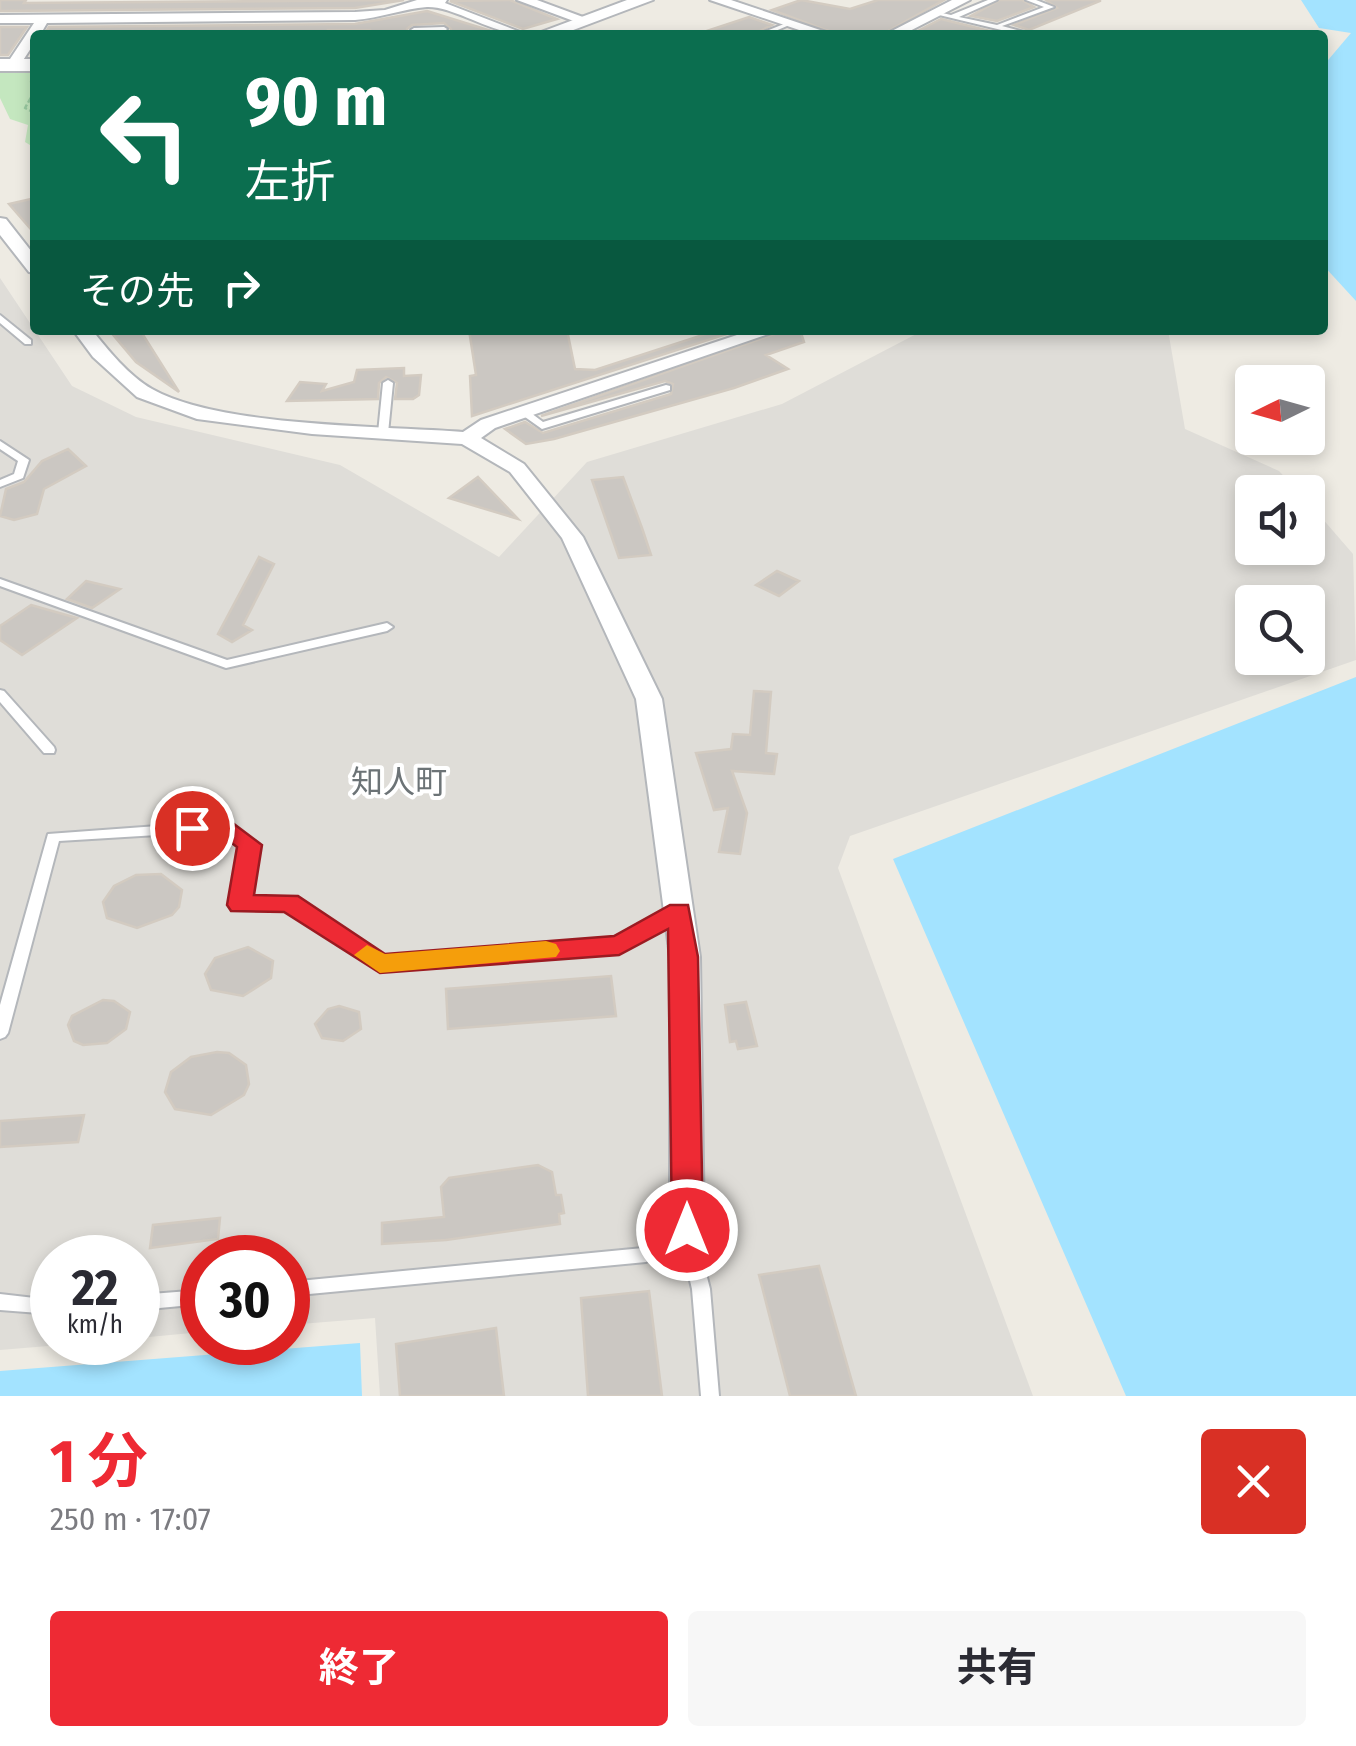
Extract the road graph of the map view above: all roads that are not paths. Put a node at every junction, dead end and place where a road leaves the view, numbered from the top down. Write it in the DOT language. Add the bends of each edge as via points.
graph roads {
  1 [pos="126,0"];
  2 [pos="280,0"];
  3 [pos="524,0"];
  4 [pos="644,0"];
  5 [pos="720,0"];
  6 [pos="962,0"];
  7 [pos="994,0"];
  8 [pos="1029,0"];
  9 [pos="432,1"];
  10 [pos="273,16"];
  11 [pos="946,16"];
  12 [pos="42,18"];
  13 [pos="114,18"];
  14 [pos="170,18"];
  15 [pos="0,19"];
  16 [pos="584,20"];
  17 [pos="792,24"];
  18 [pos="1000,25"];
  19 [pos="444,28"];
  20 [pos="36,30"];
  21 [pos="162,30"];
  22 [pos="267,30"];
  23 [pos="414,30"];
  24 [pos="509,30"];
  25 [pos="556,30"];
  26 [pos="775,30"];
  27 [pos="812,30"];
  28 [pos="905,30"];
  29 [pos="1015,30"];
  30 [pos="30,43"];
  31 [pos="19,65"];
  32 [pos="0,223"];
  33 [pos="30,262"];
  34 [pos="0,318"];
  35 [pos="87,335"];
  36 [pos="756,335"];
  37 [pos="28,342"];
  38 [pos="388,383"];
  39 [pos="666,388"];
  40 [pos="523,412"];
  41 [pos="383,433"];
  42 [pos="466,438"];
  43 [pos="0,444"];
  44 [pos="0,484"];
  45 [pos="0,582"];
  46 [pos="387,627"];
  47 [pos="0,694"];
  48 [pos="50,750"];
  49 [pos="679,912"];
  50 [pos="0,1033"];
  51 [pos="687,1230"];
  52 [pos="310,1287"];
  53 [pos="0,1302"];
  54 [pos="30,1304"];
  55 [pos="710,1396"];
  1 -- 13 [label="street"];
  2 -- 10 [label="street"];
  3 -- 16 [label="street"];
  4 -- 16 [label="street"];
  5 -- 17 [label="street"];
  6 -- 11 [label="street"];
  7 -- 11 [label="lane"];
  8 -- 18 [label="lane" via="1050,7"];
  9 -- 10 [label="street" via="385,14"];
  9 -- 24 [label="street"];
  10 -- 14 [label="street"];
  10 -- 22 [label="street"];
  11 -- 18 [label="lane"];
  11 -- 28 [label="street"];
  12 -- 13 [label="street"];
  12 -- 15 [label="street"];
  12 -- 20 [label="street"];
  13 -- 14 [label="street"];
  14 -- 21 [label="street"];
  16 -- 25 [label="street"];
  17 -- 26 [label="lane"];
  17 -- 27 [label="street"];
  18 -- 29 [label="lane"];
  19 -- 23 [label="lane"];
  30 -- 31 [label="street"];
  32 -- 33 [label="street"];
  34 -- 37 [label="lane"];
  35 -- 41 [label="street" via="144,393 204,414"];
  36 -- 40 [label="street"];
  38 -- 41 [label="lane"];
  39 -- 40 [label="lane" via="542,426"];
  40 -- 42 [label="street"];
  41 -- 42 [label="street"];
  42 -- 49 [label="street" via="517,468 572,537 649,699"];
  43 -- 44 [label="lane" via="24,460 19,476"];
  45 -- 46 [label="lane" via="226,664"];
  47 -- 48 [label="lane"];
  49 -- 50 [label="lane" via="619,945 380,964 288,902 240,905 250,845 226,826 54,837"];
  49 -- 51 [label="street"];
  51 -- 52 [label="lane" via="646,1255"];
  51 -- 55 [label="lane" via="702,1288"];
  53 -- 54 [label="lane"];
}
